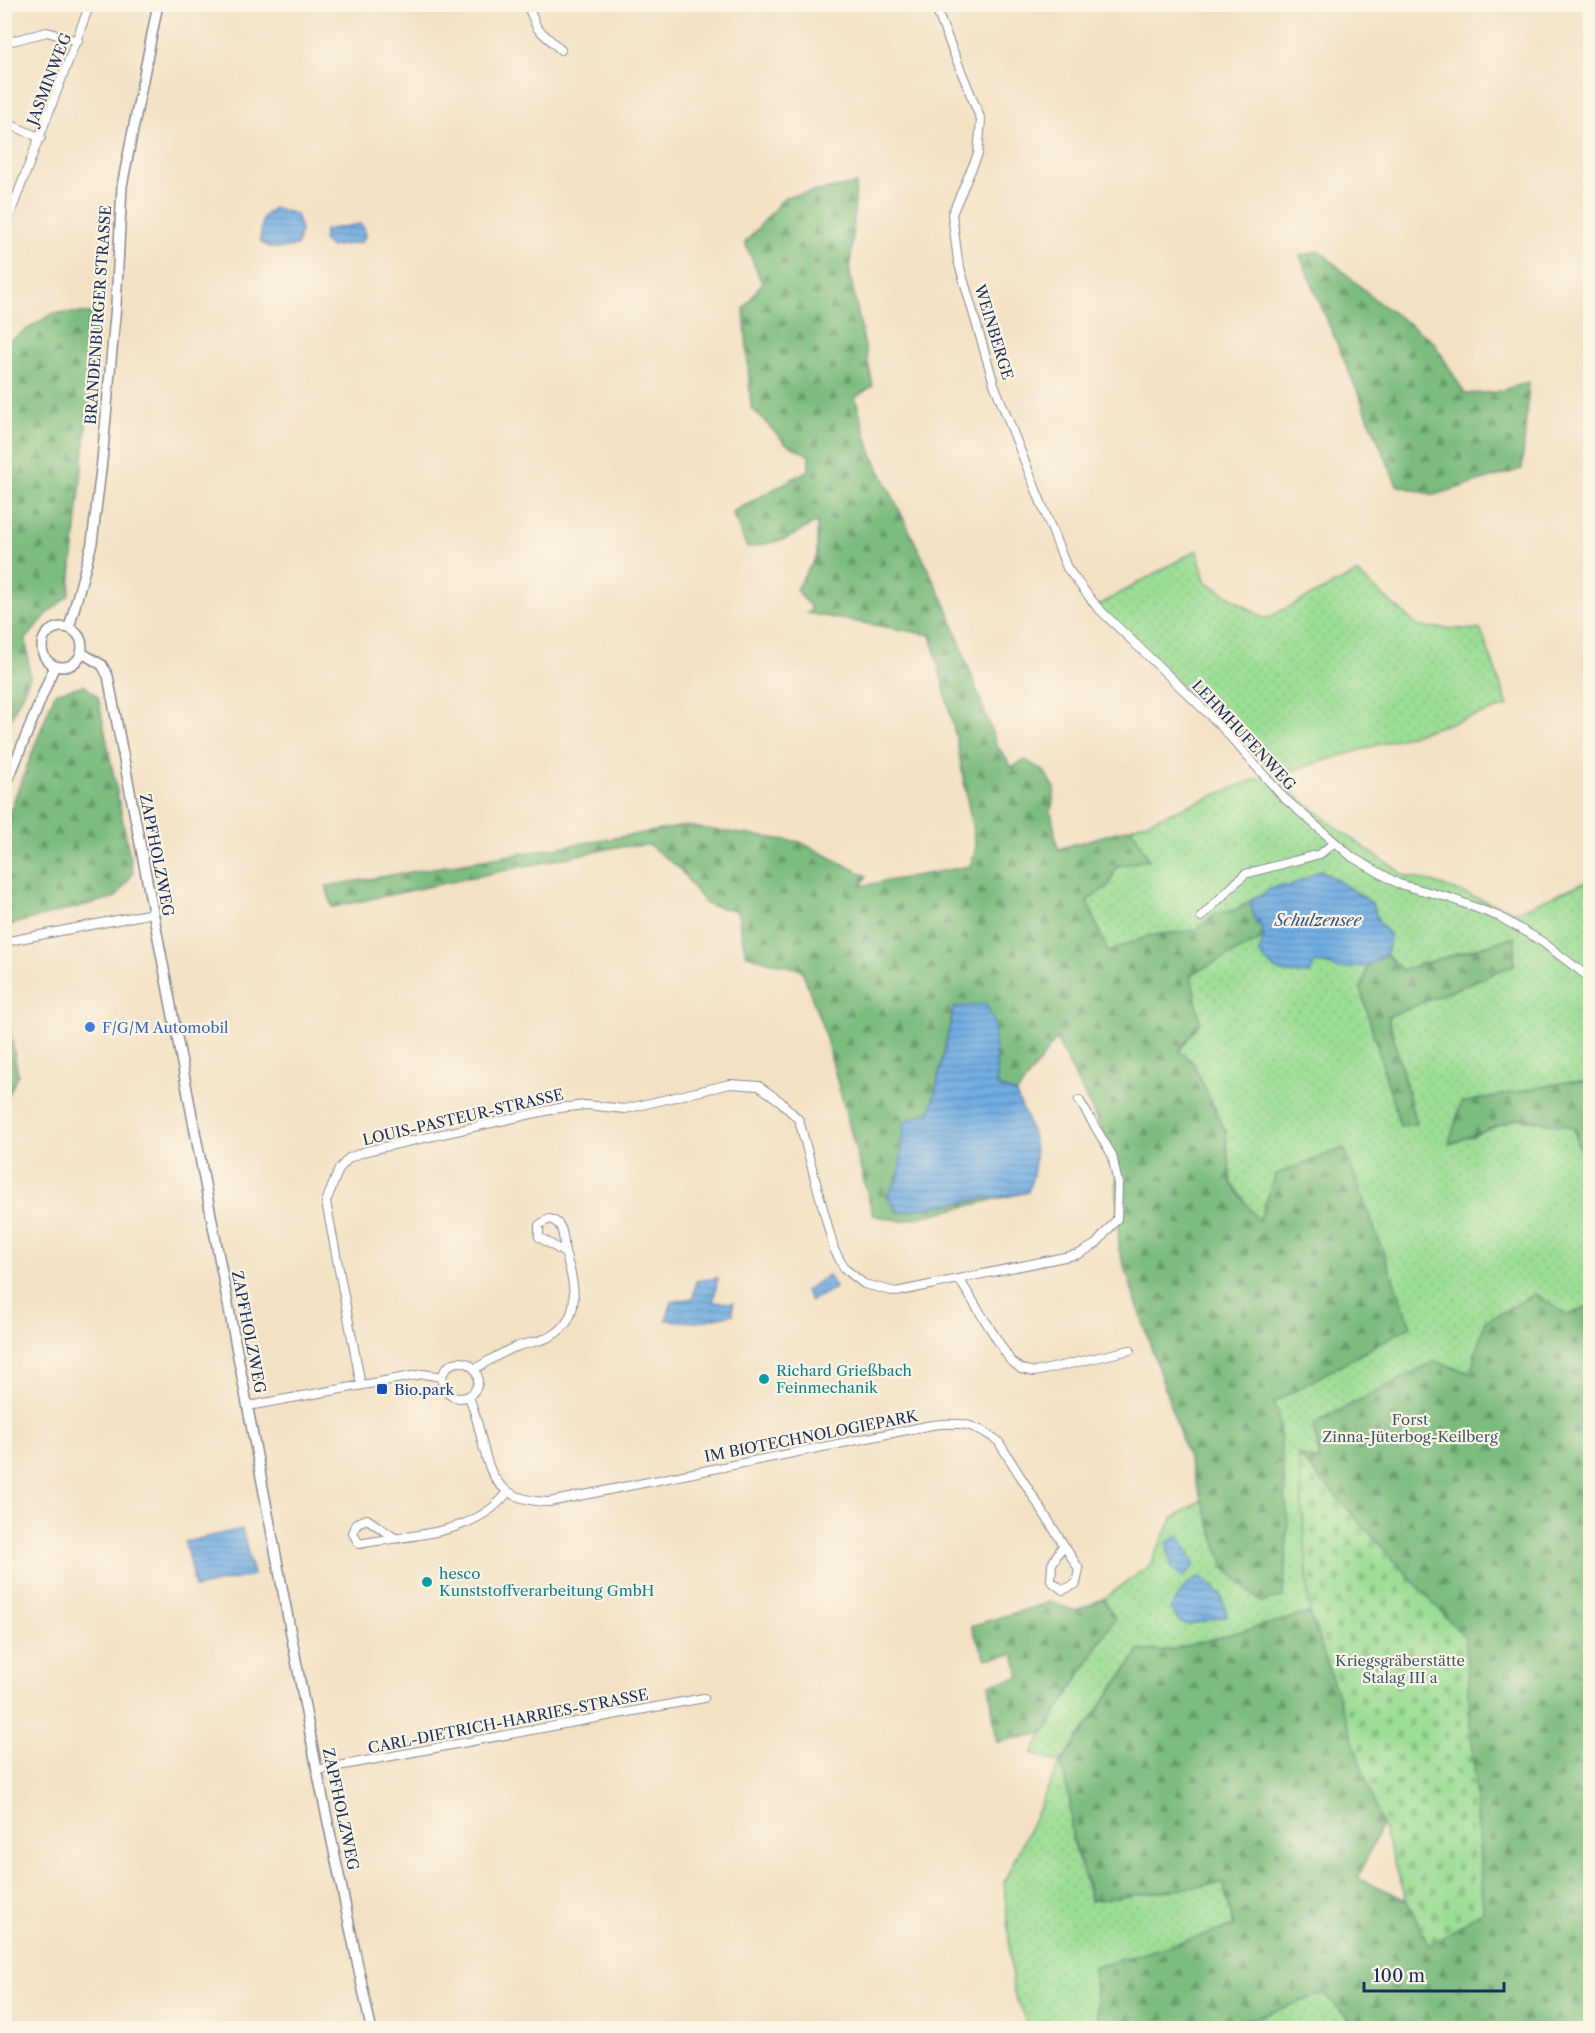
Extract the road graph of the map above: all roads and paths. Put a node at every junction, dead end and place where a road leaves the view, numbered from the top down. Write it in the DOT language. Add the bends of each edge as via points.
graph roads {
  1 [pos="90,4"];
  2 [pos="158,4"];
  3 [pos="527,4"];
  4 [pos="934,4"];
  5 [pos="78,40"];
  6 [pos="4,43"];
  7 [pos="561,50"];
  8 [pos="4,122"];
  9 [pos="40,138"];
  10 [pos="6,224"];
  11 [pos="69,628"];
  12 [pos="1136,644"];
  13 [pos="82,652"];
  14 [pos="54,667"];
  15 [pos="4,790"];
  16 [pos="1335,842"];
  17 [pos="153,913"];
  18 [pos="1201,917"];
  19 [pos="4,942"];
  20 [pos="1590,978"];
  21 [pos="1079,1100"];
  22 [pos="565,1253"];
  23 [pos="959,1279"];
  24 [pos="1130,1350"];
  25 [pos="474,1369"];
  26 [pos="442,1377"];
  27 [pos="361,1385"];
  28 [pos="469,1397"];
  29 [pos="248,1406"];
  30 [pos="507,1493"];
  31 [pos="395,1538"];
  32 [pos="1063,1545"];
  33 [pos="704,1698"];
  34 [pos="317,1770"];
  35 [pos="371,2028"];
  1 -- 5 [label="street, JASMINWEG"];
  2 -- 11 [label="street, BRANDENBURGER STRASSE" via="125,161 92,543"];
  3 -- 7 [label="street" via="537,28"];
  4 -- 12 [label="street, WEINBERGE" via="981,120 978,154 952,214 958,261 994,384 1067,568 1097,607"];
  5 -- 6 [label="street" via="47,32"];
  5 -- 9 [label="street, JASMINWEG"];
  8 -- 9 [label="street"];
  9 -- 10 [label="street, JASMINWEG"];
  11 -- 13 [label="street" via="81,640"];
  11 -- 14 [label="street" via="49,631 41,643 44,657"];
  12 -- 16 [label="street, LEHMHUFENWEG" via="1220,725 1283,797"];
  13 -- 14 [label="street" via="74,664"];
  13 -- 17 [label="street, ZAPFHOLZWEG" via="102,665 108,676"];
  14 -- 15 [label="street"];
  16 -- 18 [label="street" via="1320,854 1245,874"];
  16 -- 20 [label="street, LEHMHUFENWEG" via="1399,884 1500,917 1541,941"];
  17 -- 19 [label="street"];
  17 -- 29 [label="street, ZAPFHOLZWEG"];
  21 -- 23 [label="street, LOUIS-PASTEUR-STRASSE" via="1112,1155 1118,1184 1116,1219 1096,1244 1079,1254"];
  22 -- 22 [label="street" via="560,1224 553,1219 541,1222 539,1237"];
  22 -- 25 [label="street" via="575,1298 572,1313 562,1328 548,1338 513,1348"];
  23 -- 24 [label="street" via="1010,1360 1021,1370 1035,1372"];
  23 -- 27 [label="street, LOUIS-PASTEUR-STRASSE" via="896,1292 864,1284 844,1268 834,1249 799,1120 759,1086 730,1084 625,1109 586,1105 559,1108 366,1151 349,1158 339,1169 328,1192 327,1212"];
  25 -- 26 [label="street" via="458,1362 447,1367"];
  25 -- 28 [label="street" via="478,1384"];
  26 -- 27 [label="street" via="423,1374"];
  26 -- 28 [label="street" via="447,1394 457,1399"];
  27 -- 29 [label="street"];
  28 -- 30 [label="street" via="495,1480"];
  29 -- 34 [label="street, ZAPFHOLZWEG"];
  30 -- 31 [label="street" via="487,1513 459,1526"];
  30 -- 32 [label="street, IM BIOTECHNOLOGIEPARK" via="549,1502 932,1425 968,1424 998,1441"];
  31 -- 31 [label="street" via="359,1544 352,1533 357,1523 366,1519"];
  32 -- 32 [label="street, IM BIOTECHNOLOGIEPARK" via="1079,1569 1077,1584 1063,1590 1051,1581 1052,1564"];
  33 -- 34 [label="street, CARL-DIETRICH-HARRIES-STRASSE"];
  34 -- 35 [label="street, ZAPFHOLZWEG"];
}
